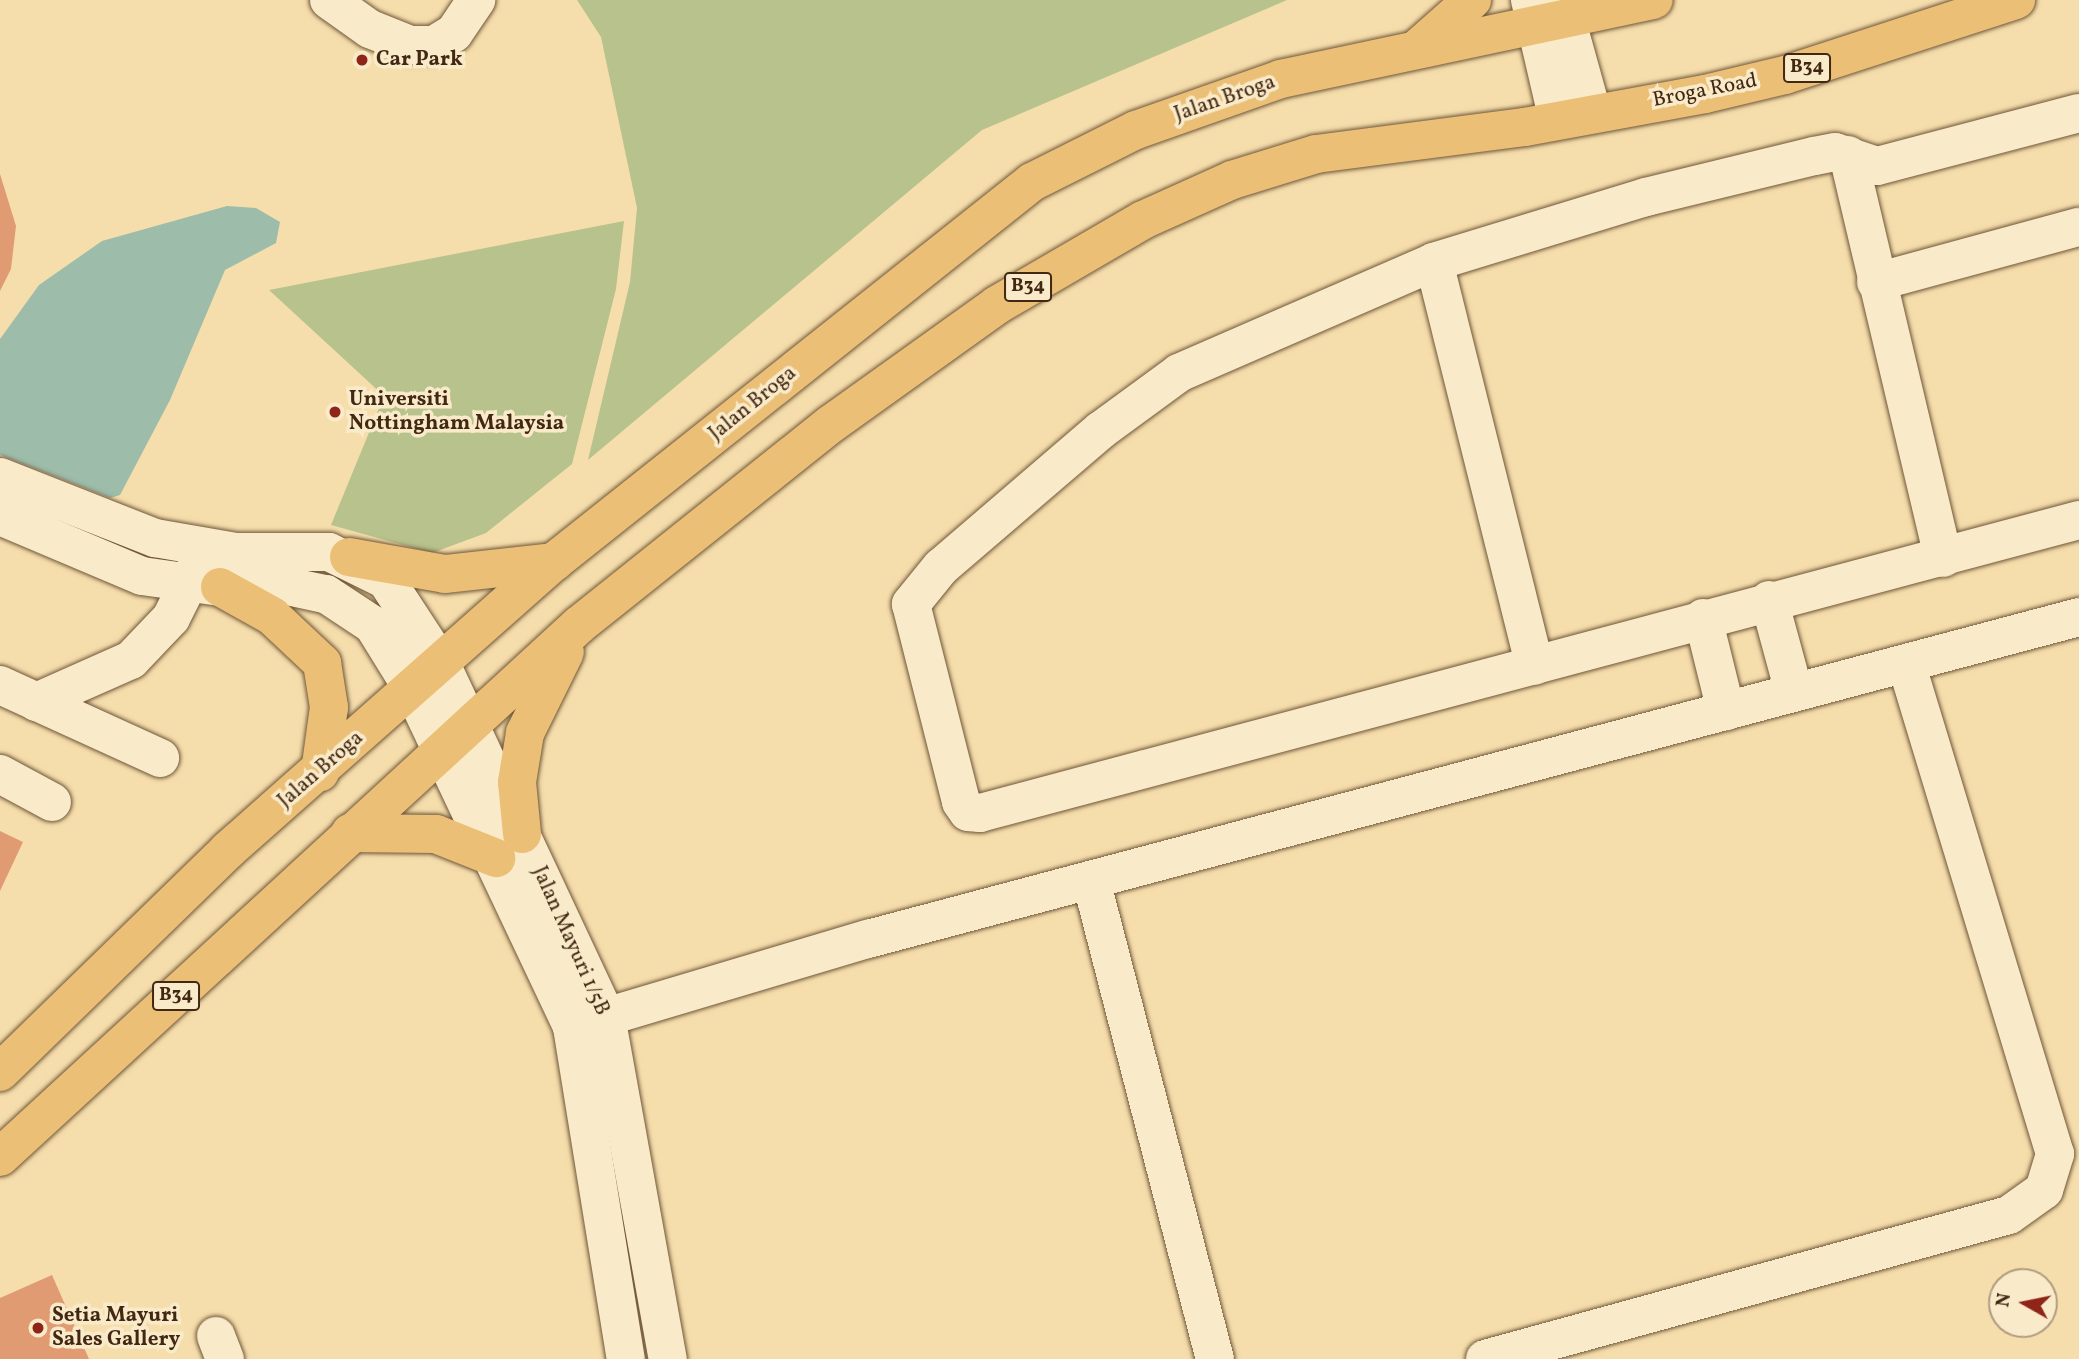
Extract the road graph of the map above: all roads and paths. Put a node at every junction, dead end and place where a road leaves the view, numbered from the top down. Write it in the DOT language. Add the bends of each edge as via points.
graph roads {
  1 [pos="329,0"];
  2 [pos="476,0"];
  3 [pos="1472,0"];
  4 [pos="1654,0"];
  5 [pos="2016,0"];
  6 [pos="1549,12"];
  7 [pos="1417,48"];
  8 [pos="2079,113"];
  9 [pos="1575,116"];
  10 [pos="1848,155"];
  11 [pos="2079,227"];
  12 [pos="1434,262"];
  13 [pos="1876,282"];
  14 [pos="0,478"];
  15 [pos="0,516"];
  16 [pos="2079,520"];
  17 [pos="204,548"];
  18 [pos="349,557"];
  19 [pos="1944,558"];
  20 [pos="555,561"];
  21 [pos="205,586"];
  22 [pos="1769,600"];
  23 [pos="2079,617"];
  24 [pos="1703,618"];
  25 [pos="579,625"];
  26 [pos="1906,663"];
  27 [pos="441,664"];
  28 [pos="1535,666"];
  29 [pos="0,685"];
  30 [pos="412,688"];
  31 [pos="1794,692"];
  32 [pos="36,702"];
  33 [pos="1726,711"];
  34 [pos="456,737"];
  35 [pos="160,758"];
  36 [pos="320,772"];
  37 [pos="0,774"];
  38 [pos="52,802"];
  39 [pos="350,833"];
  40 [pos="509,846"];
  41 [pos="1091,880"];
  42 [pos="589,1021"];
  43 [pos="0,1072"];
  44 [pos="0,1157"];
  45 [pos="626,1359"];
  46 [pos="667,1359"];
  47 [pos="1215,1359"];
  48 [pos="1485,1359"];
  1 -- 2 [label="street" via="370,29 410,45 434,45 454,33"];
  3 -- 7 [label="main road"];
  4 -- 6 [label="main road, Jalan Broga"];
  5 -- 9 [label="main road, Broga Road / B34" via="1785,75"];
  6 -- 7 [label="main road, Jalan Broga"];
  6 -- 9 [label="street"];
  7 -- 20 [label="main road, Jalan Broga" via="1281,79 1136,130 1032,181"];
  8 -- 10 [label="street" via="1877,166"];
  9 -- 25 [label="main road, B34" via="1315,154 1232,180 1143,220 997,305 841,416"];
  10 -- 12 [label="street" via="1814,156 1646,197"];
  10 -- 13 [label="street"];
  11 -- 13 [label="street"];
  12 -- 28 [label="street"];
  12 -- 28 [label="street" via="1179,373 1101,430 941,567 915,593 912,615 961,802 968,812 980,813"];
  13 -- 19 [label="street"];
  14 -- 17 [label="street" via="155,538"];
  15 -- 21 [label="street, Jalan Mayuri 1/5B" via="142,576"];
  16 -- 19 [label="street"];
  17 -- 18 [label="street"];
  17 -- 21 [label="street"];
  18 -- 20 [label="main road" via="445,574"];
  18 -- 27 [label="street, Jalan Mayuri 1/5B" via="386,580"];
  19 -- 22 [label="street"];
  20 -- 27 [label="main road, Jalan Broga"];
  21 -- 30 [label="street, Jalan Mayuri 1/5B" via="287,586 347,605 373,625"];
  21 -- 32 [label="street" via="131,660"];
  21 -- 36 [label="main road" via="272,617 321,663 329,707"];
  22 -- 24 [label="street"];
  22 -- 31 [label="street"];
  23 -- 26 [label="street"];
  24 -- 28 [label="street"];
  24 -- 33 [label="street"];
  25 -- 34 [label="main road, B34"];
  25 -- 40 [label="main road" via="525,733"];
  26 -- 31 [label="street"];
  26 -- 48 [label="street" via="2054,1154 2044,1190 2009,1215"];
  27 -- 30 [label="main road, Jalan Broga"];
  27 -- 34 [label="street, Jalan Mayuri 1/5B"];
  29 -- 32 [label="street"];
  30 -- 34 [label="street, Jalan Mayuri 1/5B"];
  30 -- 36 [label="main road, Jalan Broga"];
  31 -- 33 [label="street"];
  32 -- 35 [label="street"];
  33 -- 41 [label="street"];
  34 -- 39 [label="main road, B34"];
  34 -- 40 [label="street, Jalan Mayuri 1/5B"];
  36 -- 43 [label="main road, Jalan Broga" via="227,851"];
  37 -- 38 [label="street"];
  39 -- 40 [label="main road" via="436,834"];
  39 -- 44 [label="main road, B34"];
  40 -- 42 [label="street, Jalan Mayuri 1/5B"];
  41 -- 42 [label="street"];
  41 -- 47 [label="street"];
  42 -- 45 [label="street, Jalan Mayuri 1/5B"];
  42 -- 46 [label="street, Jalan Mayuri 1/5B"];
}
